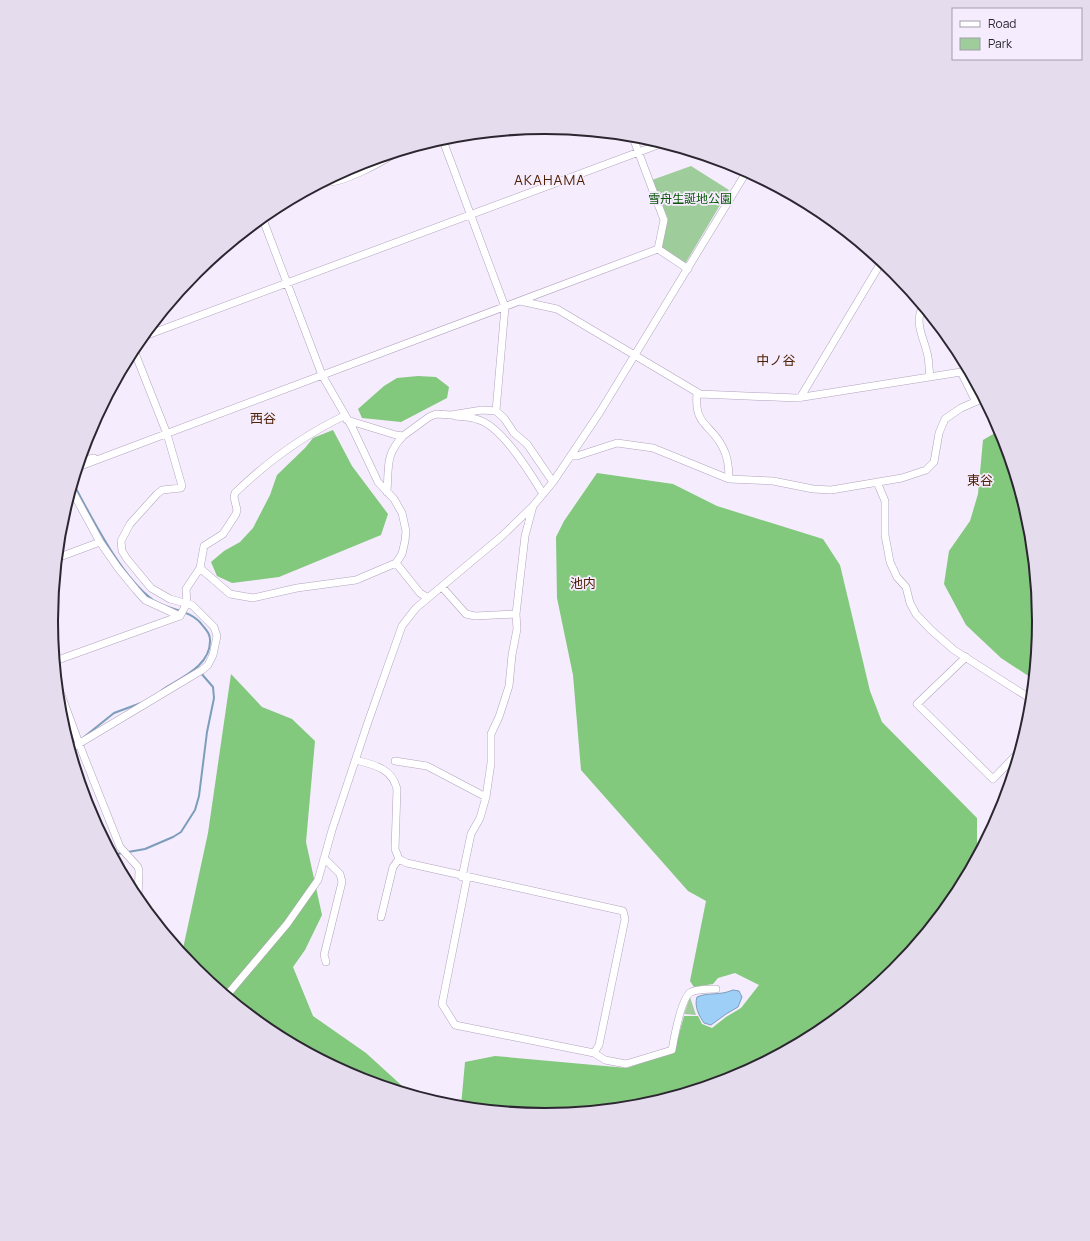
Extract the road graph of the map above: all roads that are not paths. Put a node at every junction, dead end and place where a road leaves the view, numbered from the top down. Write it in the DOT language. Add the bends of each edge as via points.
graph roads {
  1 [pos="635,142"];
  2 [pos="444,144"];
  3 [pos="653,146"];
  4 [pos="639,152"];
  5 [pos="385,160"];
  6 [pos="345,177"];
  7 [pos="744,177"];
  8 [pos="470,214"];
  9 [pos="264,223"];
  10 [pos="658,249"];
  11 [pos="879,266"];
  12 [pos="688,269"];
  13 [pos="287,284"];
  14 [pos="519,301"];
  15 [pos="505,307"];
  16 [pos="921,311"];
  17 [pos="152,333"];
  18 [pos="635,355"];
  19 [pos="136,356"];
  20 [pos="963,370"];
  21 [pos="322,375"];
  22 [pos="966,375"];
  23 [pos="930,376"];
  24 [pos="697,393"];
  25 [pos="800,398"];
  26 [pos="979,399"];
  27 [pos="975,400"];
  28 [pos="496,411"];
  29 [pos="451,415"];
  30 [pos="346,418"];
  31 [pos="167,434"];
  32 [pos="404,436"];
  33 [pos="571,456"];
  34 [pos="86,459"];
  35 [pos="96,460"];
  36 [pos="84,465"];
  37 [pos="729,479"];
  38 [pos="553,482"];
  39 [pos="877,482"];
  40 [pos="387,492"];
  41 [pos="543,494"];
  42 [pos="75,496"];
  43 [pos="533,506"];
  44 [pos="100,542"];
  45 [pos="62,556"];
  46 [pos="396,563"];
  47 [pos="200,568"];
  48 [pos="442,588"];
  49 [pos="428,598"];
  50 [pos="184,610"];
  51 [pos="516,614"];
  52 [pos="966,657"];
  53 [pos="60,659"];
  54 [pos="1026,696"];
  55 [pos="66,708"];
  56 [pos="78,742"];
  57 [pos="74,745"];
  58 [pos="356,760"];
  59 [pos="1011,760"];
  60 [pos="394,761"];
  61 [pos="486,797"];
  62 [pos="324,858"];
  63 [pos="399,859"];
  64 [pos="464,877"];
  65 [pos="136,885"];
  66 [pos="381,917"];
  67 [pos="326,962"];
  68 [pos="716,988"];
  69 [pos="229,991"];
  70 [pos="594,1053"];
  1 -- 4 [label="street"];
  2 -- 8 [label="street"];
  3 -- 4 [label="street"];
  4 -- 8 [label="street"];
  4 -- 10 [label="street" via="664,220"];
  5 -- 6 [label="street"];
  7 -- 12 [label="street"];
  8 -- 13 [label="street"];
  8 -- 15 [label="street"];
  9 -- 13 [label="street"];
  10 -- 12 [label="street"];
  10 -- 14 [label="street"];
  11 -- 25 [label="street"];
  12 -- 18 [label="street"];
  13 -- 17 [label="street"];
  13 -- 21 [label="street"];
  14 -- 15 [label="street"];
  14 -- 18 [label="street" via="557,309"];
  15 -- 21 [label="street"];
  15 -- 28 [label="street"];
  16 -- 23 [label="street" via="918,316 921,337 928,356"];
  18 -- 24 [label="street"];
  18 -- 33 [label="street"];
  19 -- 31 [label="street"];
  20 -- 23 [label="street"];
  21 -- 30 [label="street"];
  21 -- 31 [label="street"];
  22 -- 27 [label="street"];
  23 -- 25 [label="street"];
  24 -- 25 [label="street"];
  24 -- 37 [label="street" via="697,414 723,448"];
  26 -- 27 [label="street"];
  27 -- 39 [label="street" via="953,412 946,419 940,433 934,462 926,470 902,478"];
  28 -- 29 [label="street" via="482,410"];
  28 -- 38 [label="street" via="527,444"];
  29 -- 32 [label="street" via="436,414 429,417"];
  29 -- 41 [label="street" via="488,424 518,455"];
  30 -- 32 [label="street"];
  30 -- 40 [label="street" via="369,466"];
  30 -- 47 [label="street" via="313,431 269,462 235,493 236,514 223,534 204,546"];
  31 -- 35 [label="street"];
  31 -- 50 [label="street" via="182,486 162,490 157,494 130,524 121,541 126,559 151,588"];
  32 -- 40 [label="street" via="390,453"];
  33 -- 37 [label="street" via="617,443 653,448"];
  33 -- 38 [label="street"];
  34 -- 35 [label="street"];
  35 -- 36 [label="street"];
  37 -- 39 [label="street" via="773,481 831,490"];
  38 -- 41 [label="street"];
  39 -- 52 [label="street" via="885,501 886,543 894,573 906,587 916,614 944,642"];
  40 -- 46 [label="street" via="399,506 406,526 403,548"];
  41 -- 43 [label="street"];
  42 -- 44 [label="street"];
  43 -- 48 [label="street"];
  43 -- 51 [label="street" via="524,536"];
  44 -- 45 [label="street"];
  44 -- 50 [label="street" via="145,600"];
  46 -- 47 [label="street" via="356,580 297,588 253,598 230,594"];
  46 -- 49 [label="street" via="420,593"];
  47 -- 50 [label="street" via="186,589"];
  48 -- 49 [label="street"];
  48 -- 51 [label="street" via="466,614"];
  49 -- 58 [label="street" via="402,626"];
  50 -- 53 [label="street"];
  50 -- 56 [label="street" via="192,605 216,631 213,655 208,664 200,672"];
  51 -- 61 [label="street" via="517,629 509,686 491,734 491,763"];
  52 -- 54 [label="street"];
  52 -- 59 [label="street" via="917,704 993,779"];
  55 -- 56 [label="street"];
  56 -- 57 [label="street"];
  56 -- 65 [label="street" via="124,853 138,867"];
  58 -- 62 [label="street"];
  58 -- 63 [label="street" via="386,770 395,781 397,789 394,849"];
  60 -- 61 [label="street" via="426,766"];
  61 -- 64 [label="street" via="480,818 471,834"];
  62 -- 67 [label="street" via="340,874 342,882 324,955"];
  62 -- 69 [label="street" via="318,880 303,903"];
  63 -- 64 [label="street" via="414,866"];
  63 -- 66 [label="street" via="393,867"];
  64 -- 70 [label="street" via="442,1004 454,1025"];
  64 -- 70 [label="street" via="623,911 623,926 599,1045"];
  68 -- 70 [label="street" via="692,991 689,994 682,1009 672,1050 626,1064 605,1060"];
}
